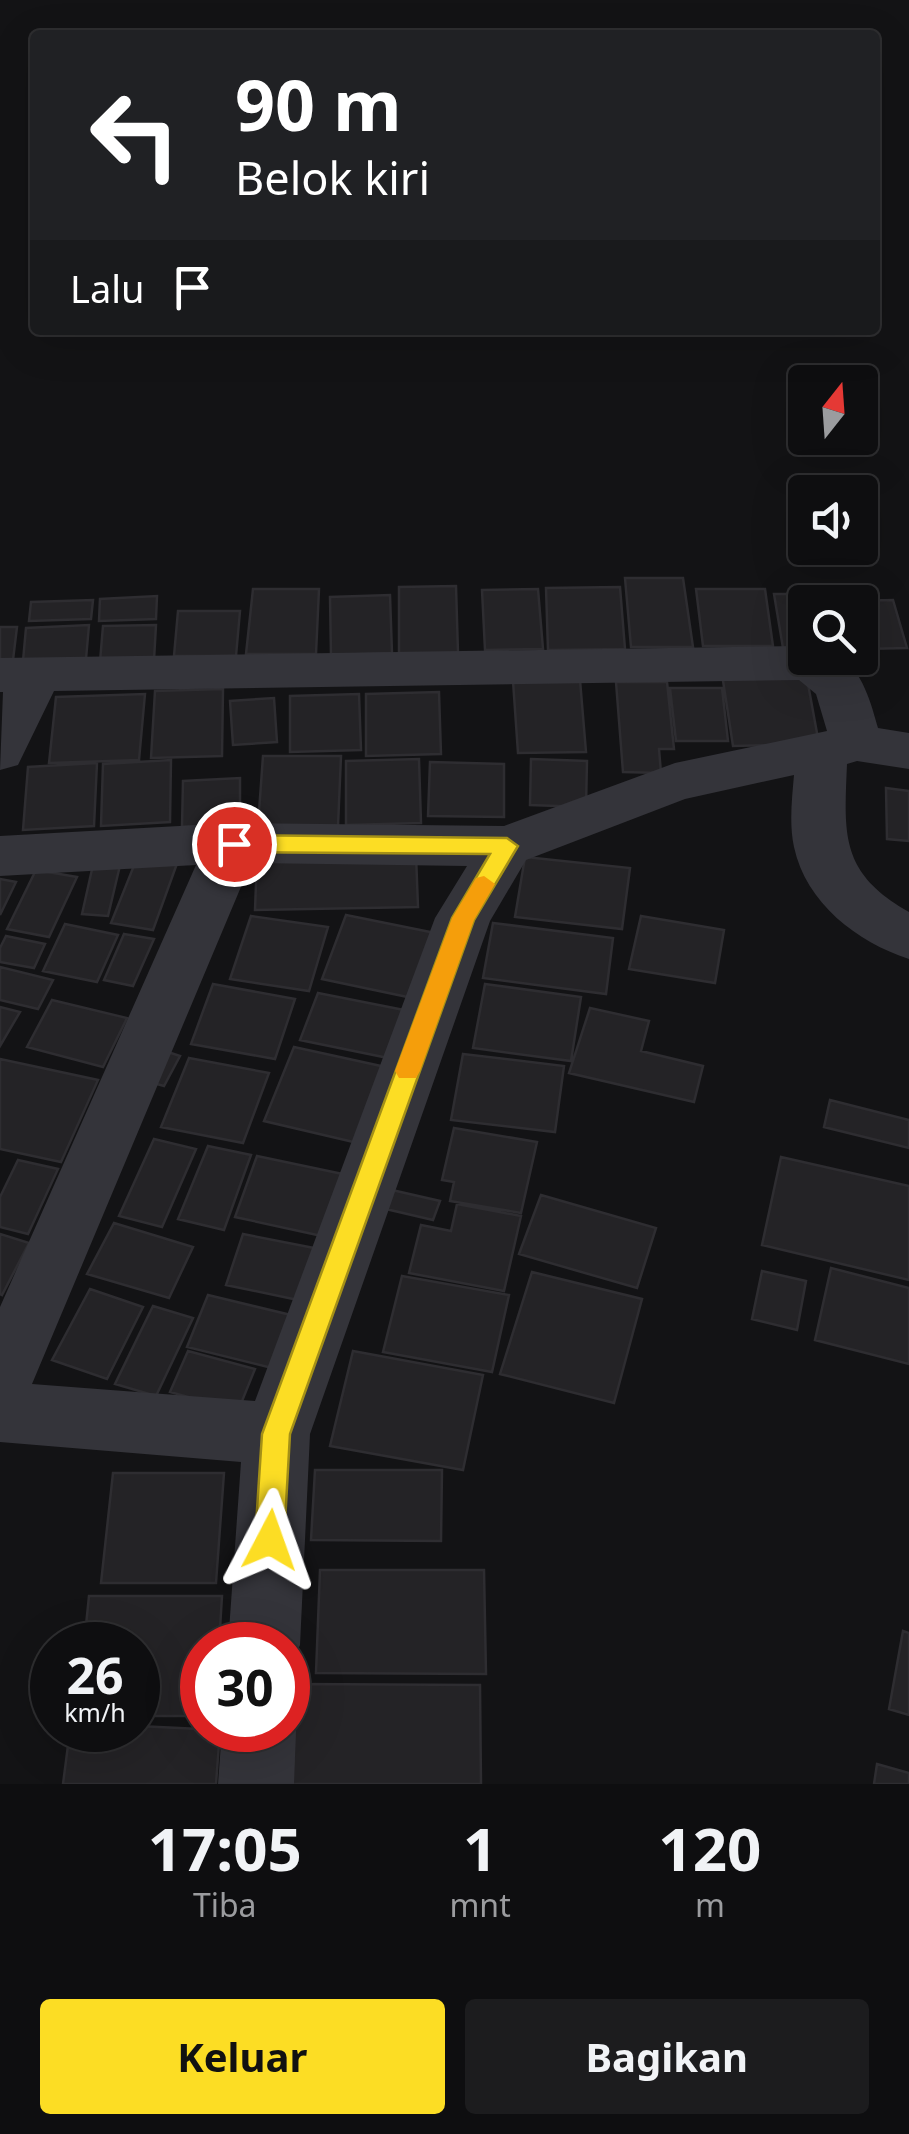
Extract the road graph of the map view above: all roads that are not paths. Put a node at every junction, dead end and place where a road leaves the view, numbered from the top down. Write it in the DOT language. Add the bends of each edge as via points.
graph roads {
  1 [pos="19,674"];
  2 [pos="839,746"];
  3 [pos="909,751"];
  4 [pos="0,752"];
  5 [pos="234,844"];
  6 [pos="507,846"];
  7 [pos="0,856"];
  8 [pos="909,937"];
  9 [pos="0,1381"];
  10 [pos="0,1412"];
  11 [pos="276,1434"];
  12 [pos="265,1622"];
  13 [pos="258,1752"];
  14 [pos="256,1784"];
  1 -- 2 [label="street" via="802,663 834,677"];
  1 -- 4 [label="street"];
  2 -- 3 [label="street"];
  2 -- 6 [label="street" via="675,782"];
  2 -- 8 [label="street" via="822,850 846,894 879,923"];
  5 -- 6 [label="street"];
  5 -- 7 [label="street"];
  5 -- 9 [label="street"];
  6 -- 11 [label="street" via="463,918"];
  10 -- 11 [label="street"];
  11 -- 12 [label="street"];
  13 -- 14 [label="street"];
}
